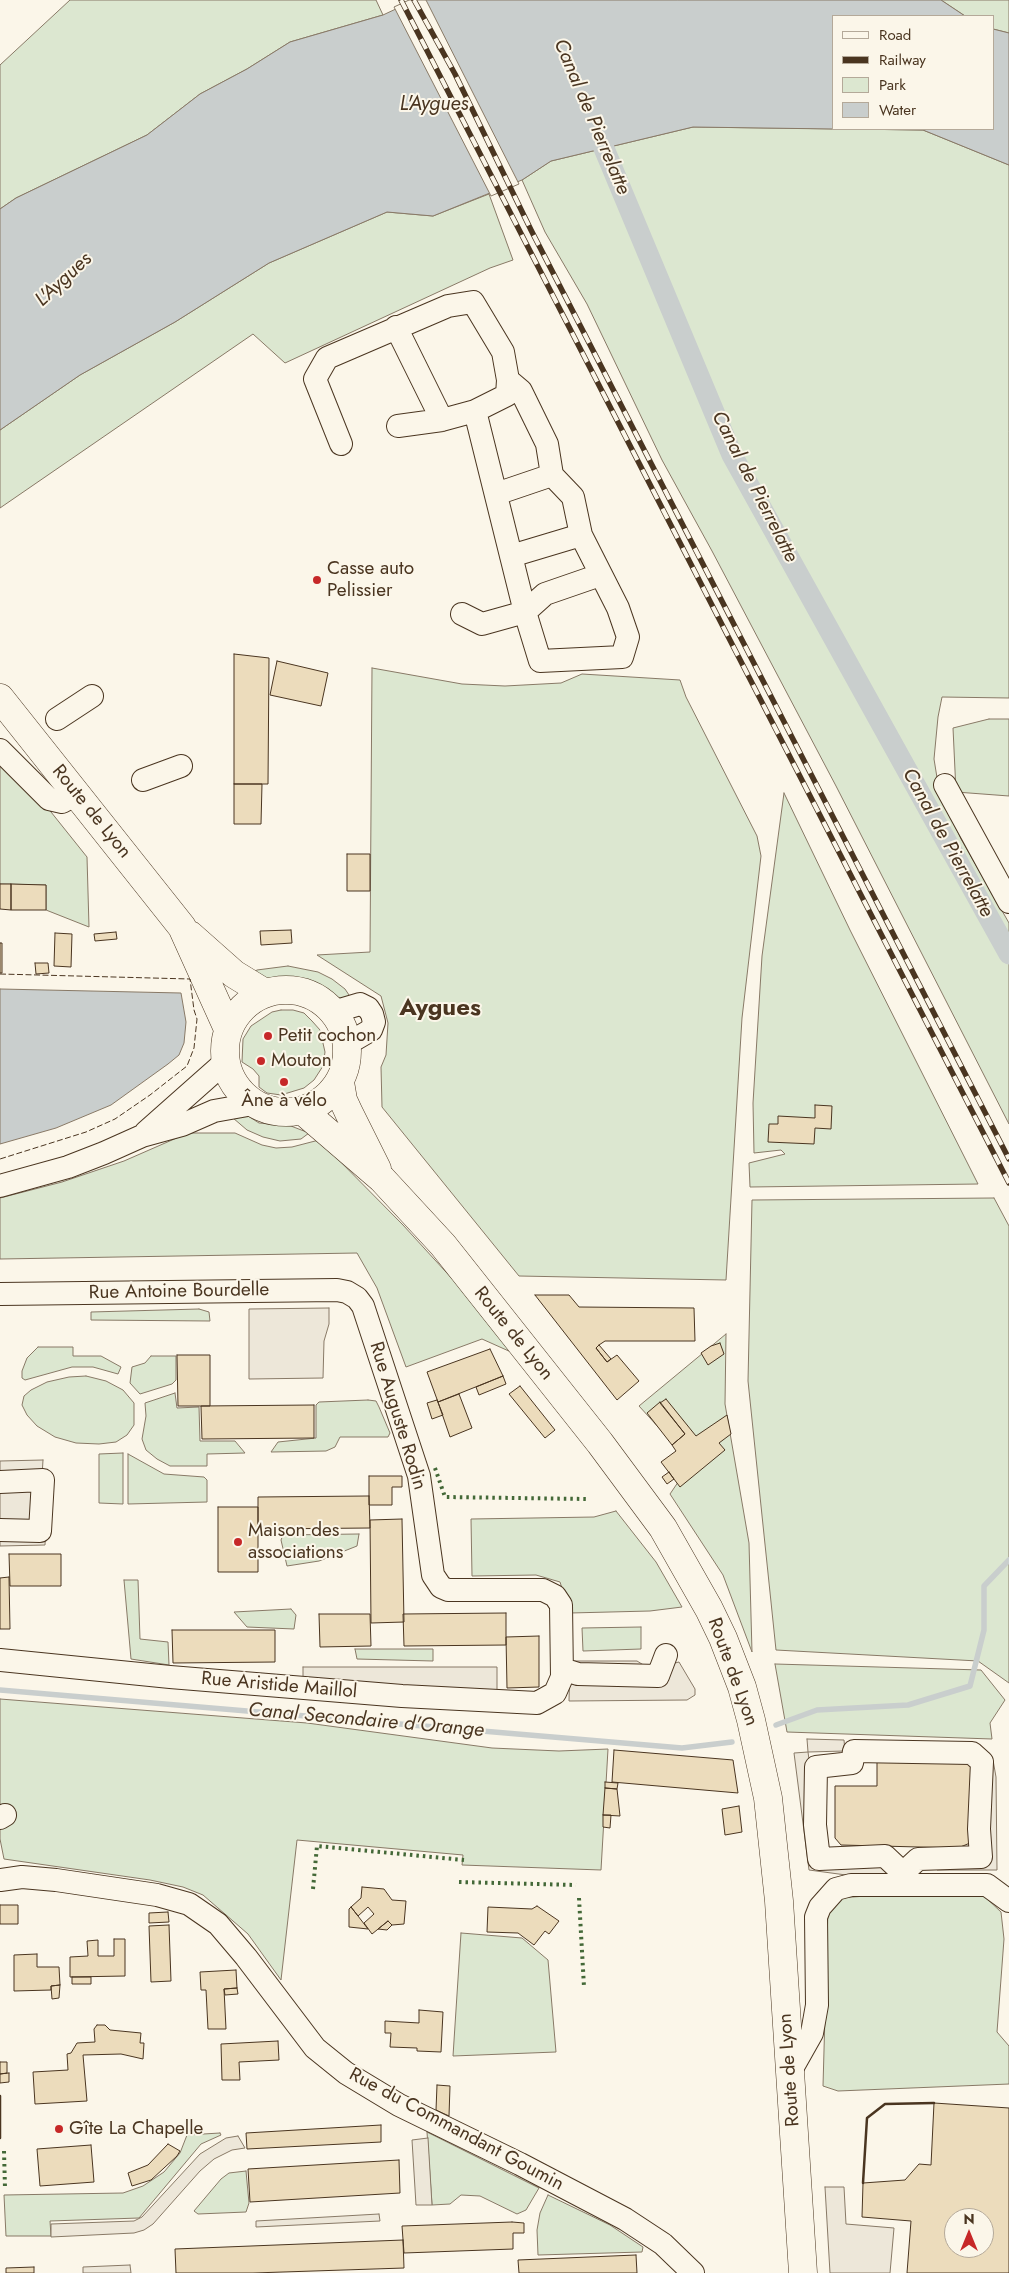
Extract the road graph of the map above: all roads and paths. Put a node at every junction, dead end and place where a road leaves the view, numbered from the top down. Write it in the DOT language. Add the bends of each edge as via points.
graph roads {
  1 [pos="396,327"];
  2 [pos="508,380"];
  3 [pos="474,411"];
  4 [pos="442,420"];
  5 [pos="398,426"];
  6 [pos="340,444"];
  7 [pos="552,475"];
  8 [pos="496,494"];
  9 [pos="581,535"];
  10 [pos="511,556"];
  11 [pos="600,575"];
  12 [pos="525,612"];
  13 [pos="462,614"];
  14 [pos="92,696"];
  15 [pos="0,698"];
  16 [pos="57,718"];
  17 [pos="0,750"];
  18 [pos="181,766"];
  19 [pos="143,780"];
  20 [pos="945,785"];
  21 [pos="77,794"];
  22 [pos="1009,902"];
  23 [pos="182,927"];
  24 [pos="265,993"];
  25 [pos="228,1029"];
  26 [pos="225,1062"];
  27 [pos="340,1082"];
  28 [pos="253,1104"];
  29 [pos="303,1111"];
  30 [pos="142,1136"];
  31 [pos="382,1179"];
  32 [pos="0,1186"];
  33 [pos="0,1294"];
  34 [pos="357,1298"];
  35 [pos="0,1482"];
  36 [pos="0,1530"];
  37 [pos="666,1655"];
  38 [pos="0,1660"];
  39 [pos="562,1669"];
  40 [pos="555,1693"];
  41 [pos="904,1879"];
  42 [pos="0,1880"];
  43 [pos="1009,1901"];
  44 [pos="790,2072"];
  45 [pos="692,2273"];
  46 [pos="803,2273"];
  1 -- 2 [label="street" via="448,306 473,302 503,352"];
  1 -- 4 [label="street"];
  1 -- 6 [label="street" via="326,358 315,378"];
  2 -- 3 [label="street" via="507,395"];
  2 -- 7 [label="street" via="521,391 547,444"];
  3 -- 4 [label="street"];
  3 -- 8 [label="street"];
  4 -- 5 [label="street"];
  7 -- 8 [label="street"];
  7 -- 9 [label="street" via="574,497"];
  8 -- 10 [label="street"];
  9 -- 10 [label="street"];
  9 -- 11 [label="street"];
  10 -- 12 [label="street"];
  11 -- 12 [label="street" via="545,594"];
  11 -- 12 [label="street" via="618,608 628,637 622,657 540,661"];
  12 -- 13 [label="street" via="482,624"];
  14 -- 16 [label="street"];
  15 -- 21 [label="main road, Route de Lyon"];
  17 -- 21 [label="street" via="49,799 62,802"];
  18 -- 19 [label="street"];
  20 -- 22 [label="street"];
  21 -- 23 [label="main road, Route de Lyon"];
  23 -- 24 [label="main road, Route de Lyon" via="234,974"];
  23 -- 25 [label="main road, Route de Lyon"];
  24 -- 25 [label="main road" via="239,1011"];
  24 -- 27 [label="main road" via="302,992 319,999 333,1012 343,1027 347,1044 347,1064"];
  25 -- 26 [label="main road" via="224,1045"];
  26 -- 28 [label="main road" via="235,1086"];
  26 -- 30 [label="street"];
  27 -- 29 [label="main road" via="324,1100"];
  27 -- 31 [label="main road, Route de Lyon" via="349,1114"];
  28 -- 29 [label="main road" via="277,1112"];
  28 -- 30 [label="street" via="214,1111 182,1125"];
  29 -- 31 [label="main road, Route de Lyon"];
  30 -- 32 [label="street" via="68,1167"];
  31 -- 44 [label="main road, Route de Lyon" via="442,1245 658,1520 723,1638 742,1687 768,1798 778,1891"];
  33 -- 34 [label="street, Rue Antoine Bourdelle" via="337,1290"];
  34 -- 39 [label="street, Rue Auguste Rodin" via="364,1306 419,1476 433,1575 441,1587 448,1590 543,1590 555,1596 561,1605"];
  35 -- 36 [label="street" via="43,1480 40,1531"];
  37 -- 39 [label="street" via="658,1676 578,1674"];
  38 -- 40 [label="street, Rue Aristide Maillol" via="402,1696 537,1703"];
  39 -- 40 [label="street, Rue Auguste Rodin"];
  41 -- 41 [label="street" via="885,1856 819,1859 815,1825 816,1768 852,1763 854,1751 972,1753 982,1762 981,1857 918,1858"];
  41 -- 43 [label="street" via="986,1885"];
  41 -- 44 [label="street" via="836,1889 820,1907 816,1917 817,2005 812,2033"];
  42 -- 45 [label="street, Rue du Commandant Goumin" via="22,1877 56,1880 157,1895 189,1904 218,1924 315,2048 346,2073 408,2109 625,2219 663,2244"];
  44 -- 46 [label="main road, Route de Lyon"];
}
